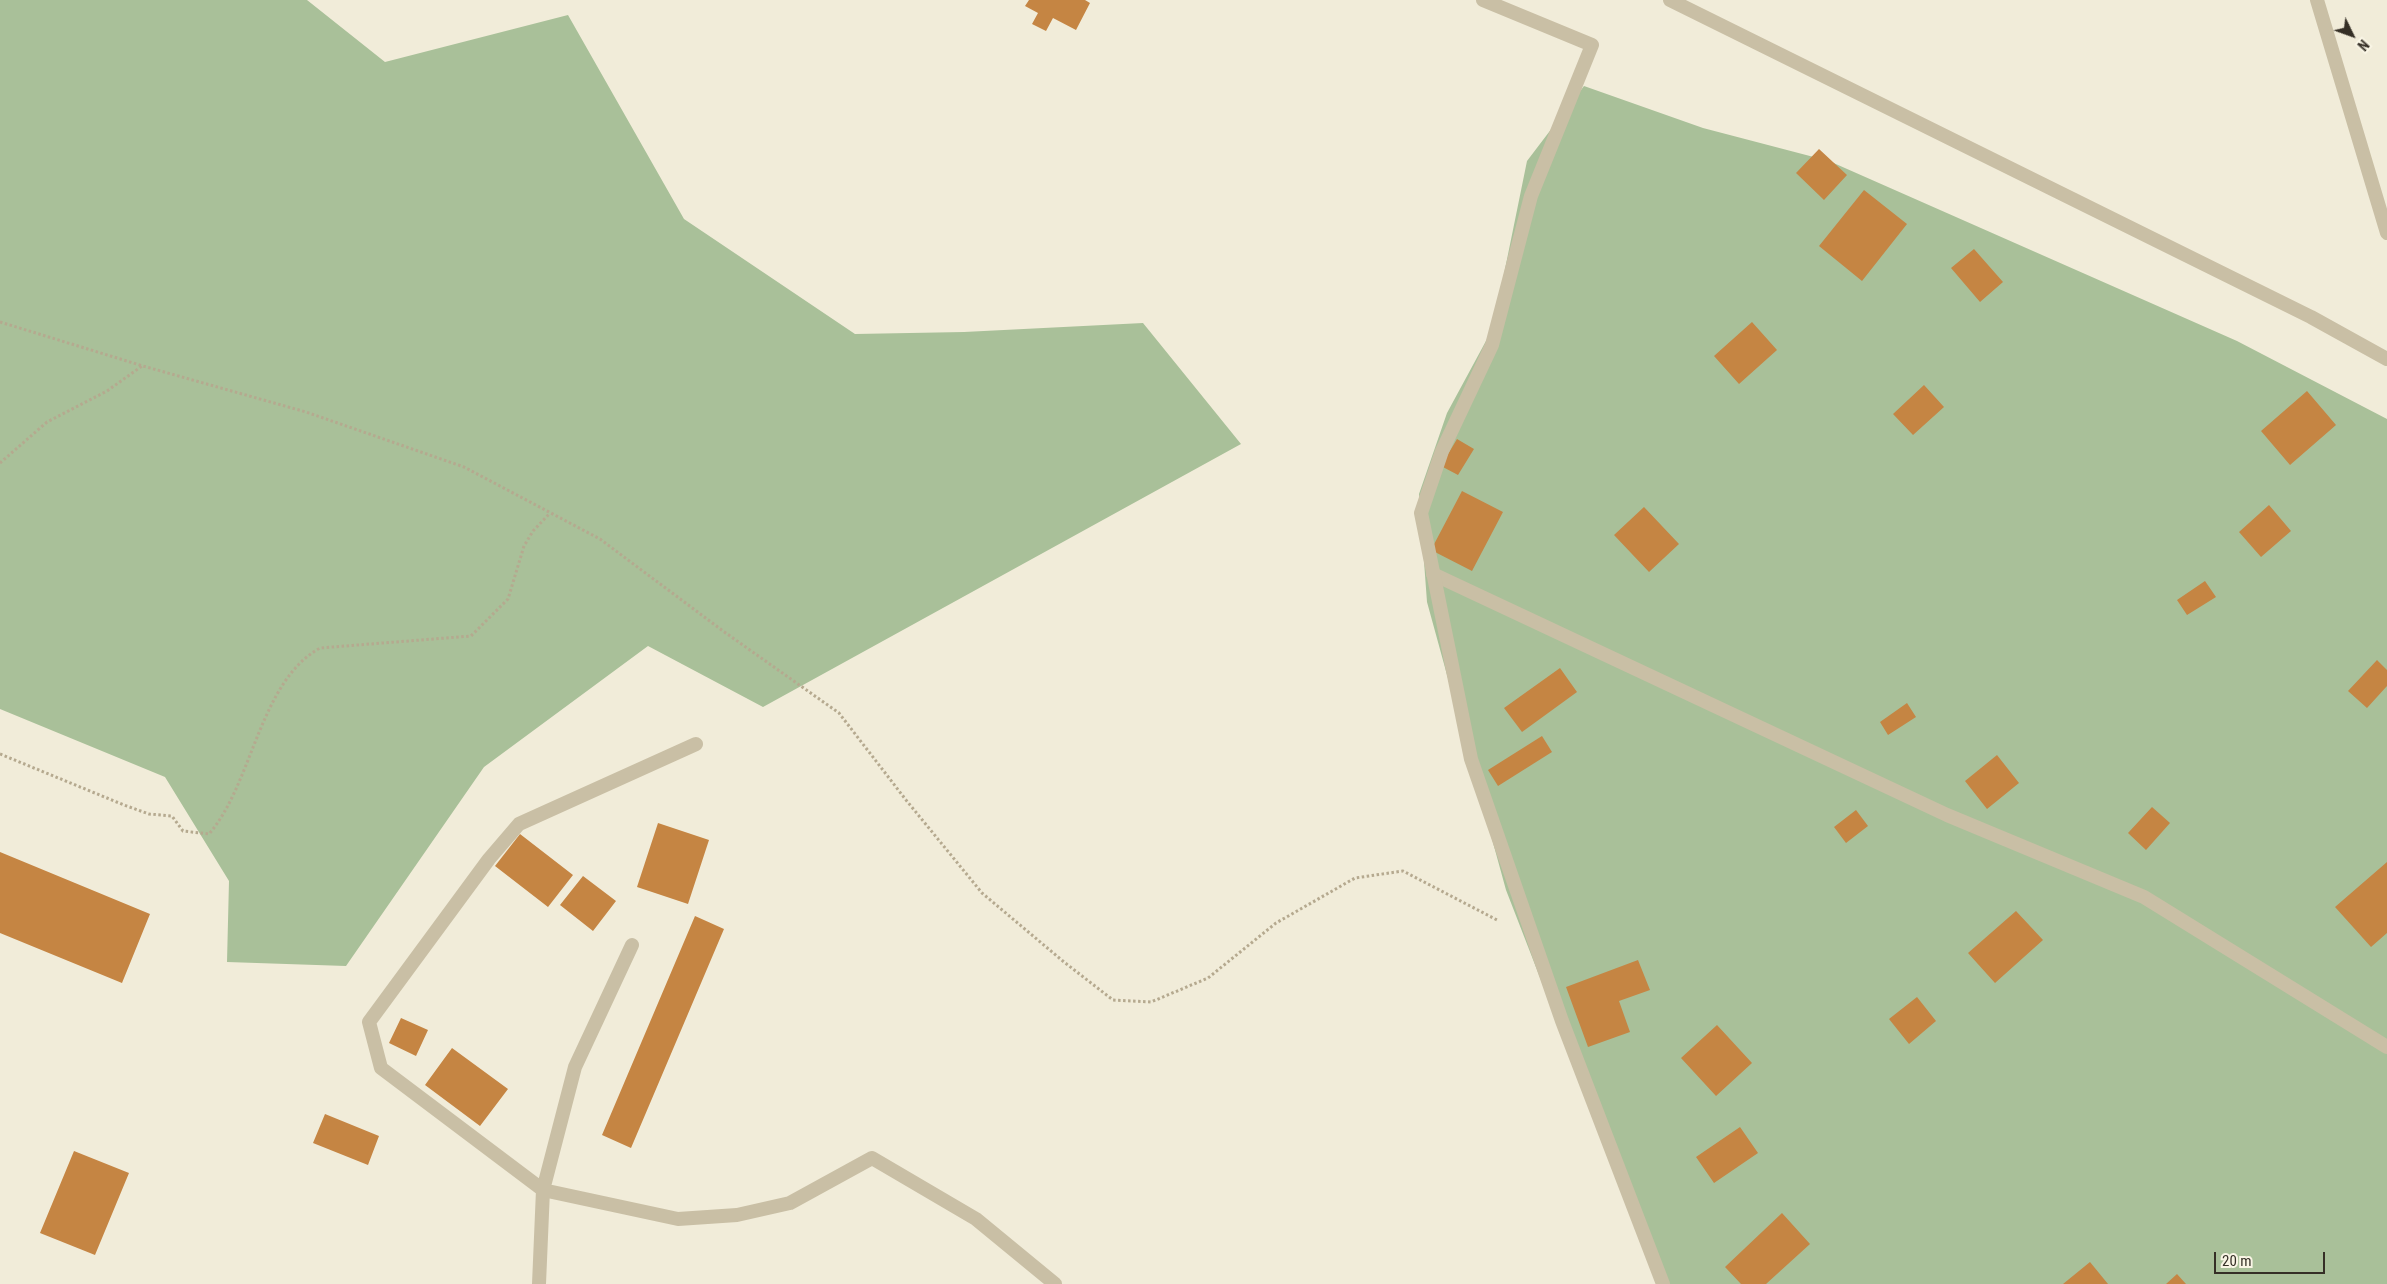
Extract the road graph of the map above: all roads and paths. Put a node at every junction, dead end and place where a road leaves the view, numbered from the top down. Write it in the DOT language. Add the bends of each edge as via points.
graph roads {
  1 [pos="1483,0"];
  2 [pos="1670,0"];
  3 [pos="2317,0"];
  4 [pos="2387,233"];
  5 [pos="0,322"];
  6 [pos="2387,359"];
  7 [pos="143,366"];
  8 [pos="0,463"];
  9 [pos="550,513"];
  10 [pos="1433,574"];
  11 [pos="696,744"];
  12 [pos="0,754"];
  13 [pos="1506,925"];
  14 [pos="632,945"];
  15 [pos="2387,1047"];
  16 [pos="543,1190"];
  17 [pos="539,1284"];
  18 [pos="1055,1284"];
  19 [pos="1663,1284"];
  1 -- 10 [label="street" via="1592,45 1531,196 1492,345 1442,451 1420,513"];
  2 -- 6 [label="street" via="2311,317"];
  3 -- 4 [label="street"];
  5 -- 7 [label="path"];
  7 -- 8 [label="path" via="107,391 48,422"];
  7 -- 9 [label="path" via="306,412 464,467"];
  9 -- 12 [label="path" via="524,546 508,599 471,636 320,648 307,655 286,681 262,723 223,817 209,834 183,831 172,816 149,814 124,805"];
  9 -- 13 [label="path" via="600,539 840,713 982,893 1113,1000 1151,1002 1208,978 1276,923 1355,878 1403,871"];
  10 -- 15 [label="street" via="1946,815 2144,897"];
  10 -- 19 [label="street" via="1471,759 1562,1021"];
  11 -- 16 [label="street" via="519,824 489,859 369,1022 381,1068"];
  14 -- 16 [label="street" via="575,1067"];
  16 -- 17 [label="street"];
  16 -- 18 [label="street" via="678,1219 737,1216 790,1203 872,1158 976,1220"];
}
